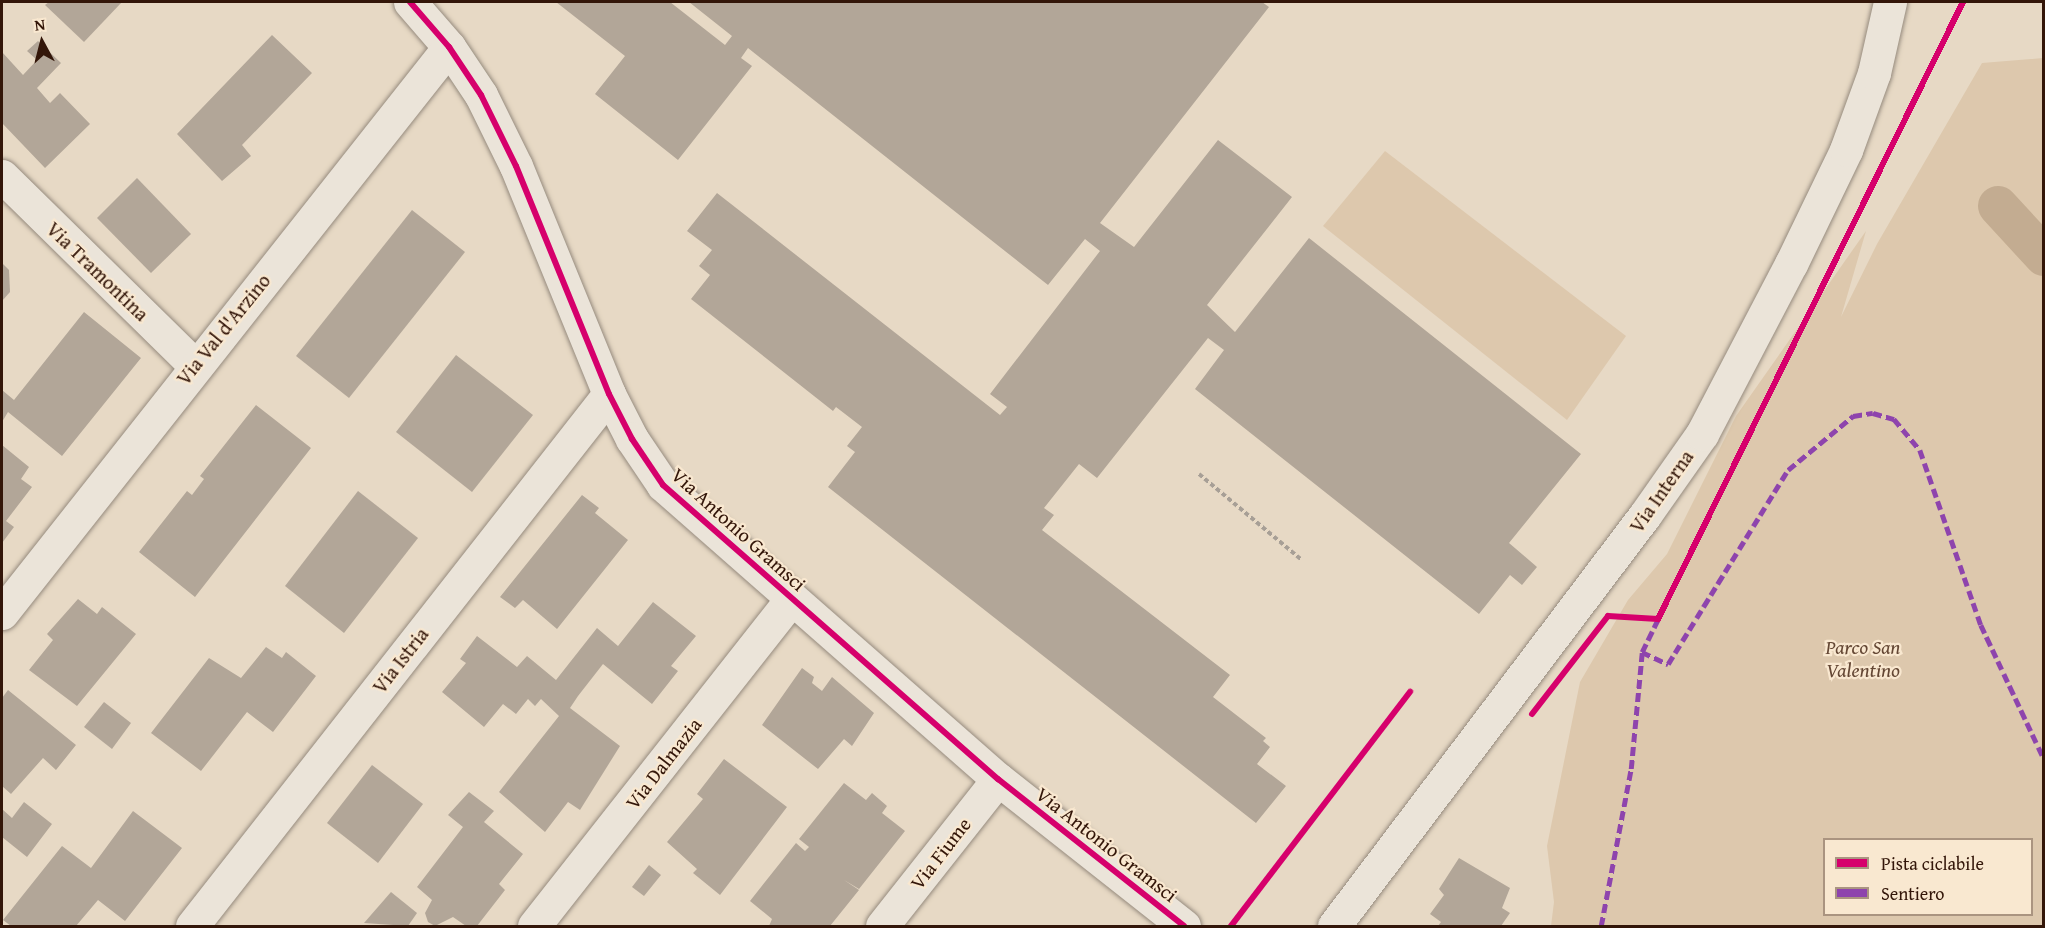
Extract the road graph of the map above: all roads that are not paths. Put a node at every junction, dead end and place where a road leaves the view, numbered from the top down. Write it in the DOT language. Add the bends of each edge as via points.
graph roads {
  1 [pos="410,2"];
  2 [pos="1890,2"];
  3 [pos="449,47"];
  4 [pos="2,176"];
  5 [pos="194,365"];
  6 [pos="609,394"];
  7 [pos="791,599"];
  8 [pos="2,613"];
  9 [pos="999,779"];
  10 [pos="192,927"];
  11 [pos="534,927"];
  12 [pos="882,927"];
  13 [pos="1184,927"];
  14 [pos="1334,927"];
  1 -- 3 [label="street, Via Antonio Gramsci"];
  2 -- 14 [label="street, Via Interna" via="1874,73 1846,150 1702,434"];
  3 -- 5 [label="street, Via Val d'Arzino"];
  3 -- 6 [label="street, Via Antonio Gramsci" via="481,95 516,166"];
  4 -- 5 [label="street, Via Tramontina"];
  5 -- 8 [label="street, Via Val d'Arzino"];
  6 -- 7 [label="street, Via Antonio Gramsci" via="632,439 663,485"];
  6 -- 10 [label="street, Via Istria"];
  7 -- 9 [label="street, Via Antonio Gramsci"];
  7 -- 11 [label="street, Via Dalmazia"];
  9 -- 12 [label="street, Via Fiume"];
  9 -- 13 [label="street, Via Antonio Gramsci"];
}
